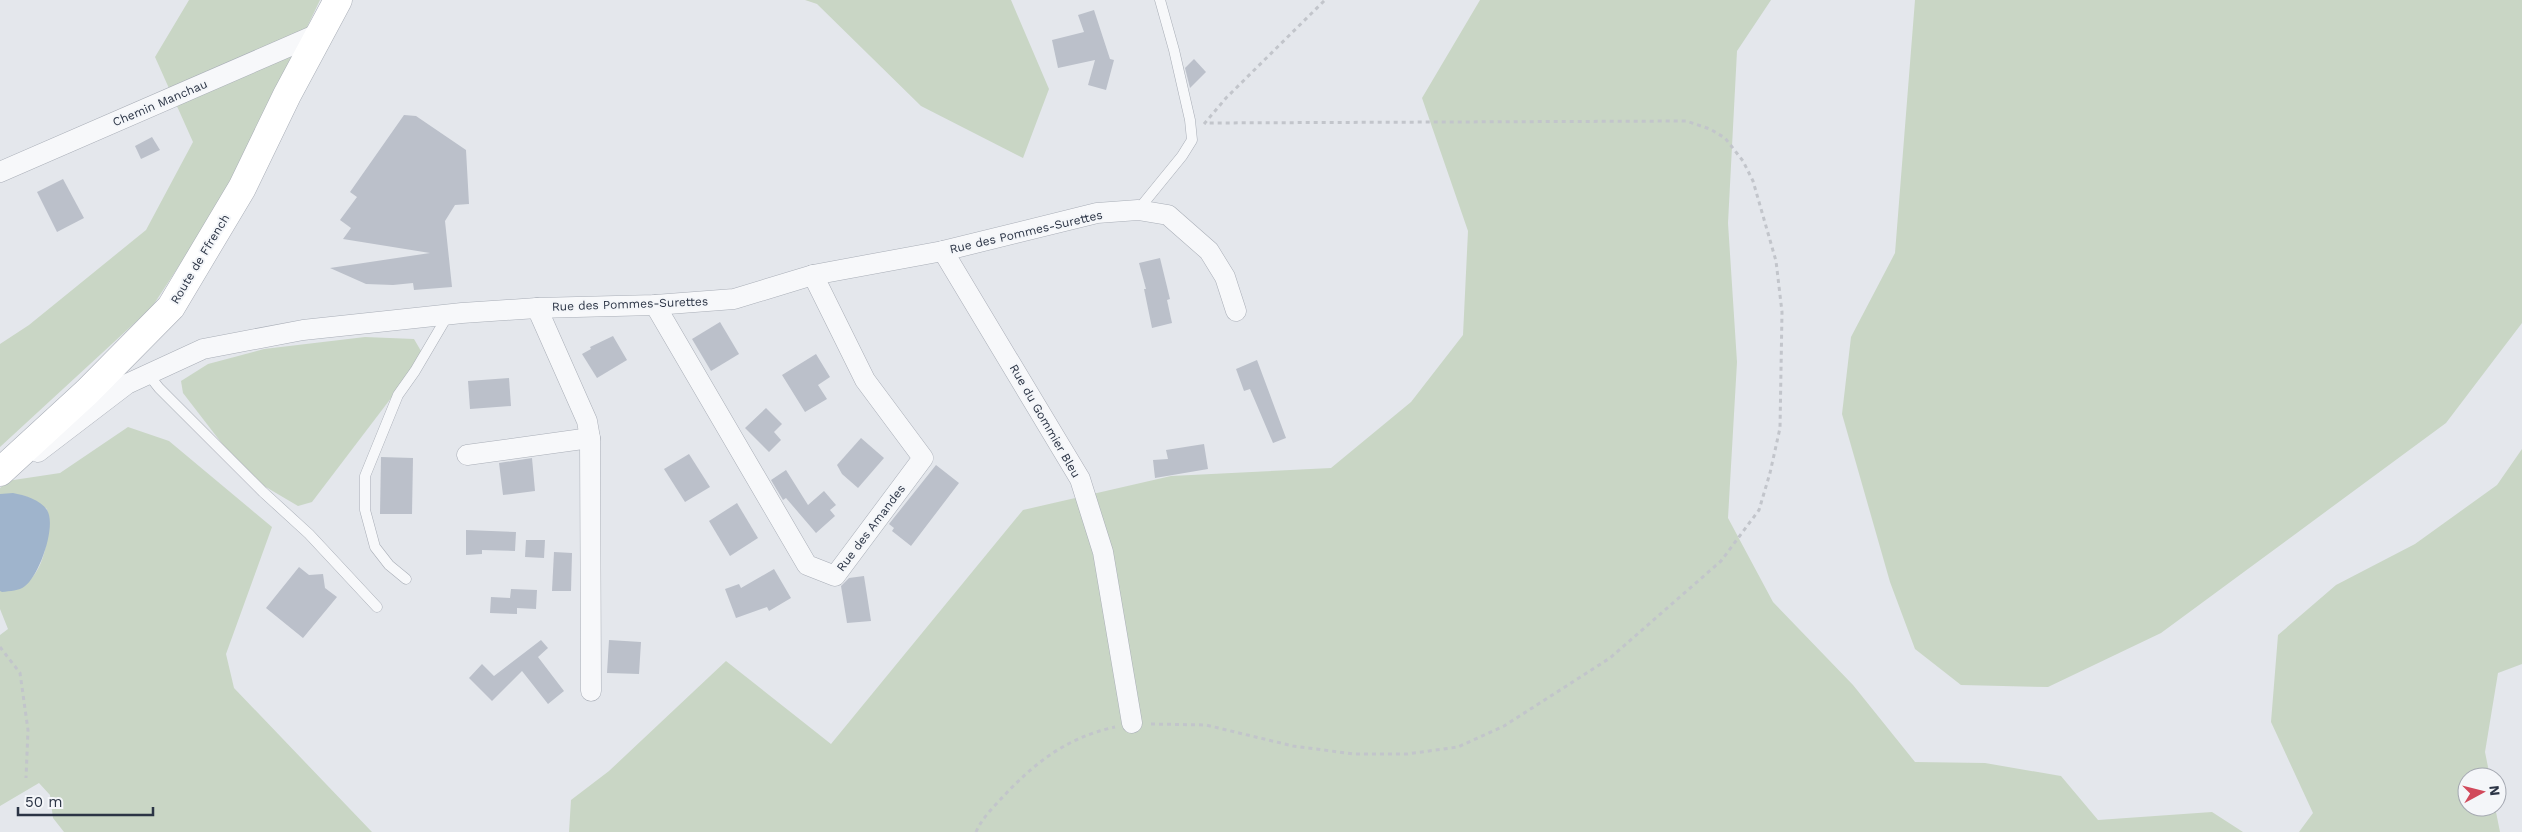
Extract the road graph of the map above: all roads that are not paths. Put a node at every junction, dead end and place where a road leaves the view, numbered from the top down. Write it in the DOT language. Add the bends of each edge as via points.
graph roads {
  1 [pos="338,0"];
  2 [pos="1160,0"];
  3 [pos="320,34"];
  4 [pos="0,172"];
  5 [pos="1138,210"];
  6 [pos="943,251"];
  7 [pos="813,275"];
  8 [pos="655,305"];
  9 [pos="537,308"];
  10 [pos="1236,311"];
  11 [pos="448,314"];
  12 [pos="148,374"];
  13 [pos="590,438"];
  14 [pos="467,455"];
  15 [pos="0,473"];
  16 [pos="406,579"];
  17 [pos="377,607"];
  18 [pos="591,691"];
  19 [pos="1132,723"];
  1 -- 3 [label="main road, Route de Ffrench"];
  2 -- 5 [label="lane" via="1174,50 1192,140"];
  3 -- 4 [label="street, Chemin Manchau"];
  3 -- 15 [label="main road, Route de Ffrench" via="242,188 171,307"];
  5 -- 6 [label="street, Rue des Pommes-Surettes" via="1097,213"];
  5 -- 10 [label="street, Rue des Pommes-Surettes" via="1168,215 1209,251 1225,277"];
  6 -- 7 [label="street, Rue des Pommes-Surettes"];
  6 -- 19 [label="street, Rue du Gommier Bleu" via="1080,479 1103,552"];
  7 -- 8 [label="street, Rue des Pommes-Surettes" via="734,299"];
  7 -- 8 [label="street, Rue des Amandes" via="865,380 923,458 835,576 807,565"];
  8 -- 9 [label="street, Rue des Pommes-Surettes"];
  9 -- 11 [label="street, Rue des Pommes-Surettes"];
  9 -- 13 [label="street" via="587,421"];
  11 -- 12 [label="street, Rue des Pommes-Surettes" via="303,330 203,348"];
  11 -- 16 [label="lane" via="398,395 365,476 365,510 375,547"];
  12 -- 15 [label="street, Rue des Pommes-Surettes" via="127,384 23,464"];
  12 -- 17 [label="lane" via="263,492 309,534"];
  13 -- 14 [label="street"];
  13 -- 18 [label="street"];
}
